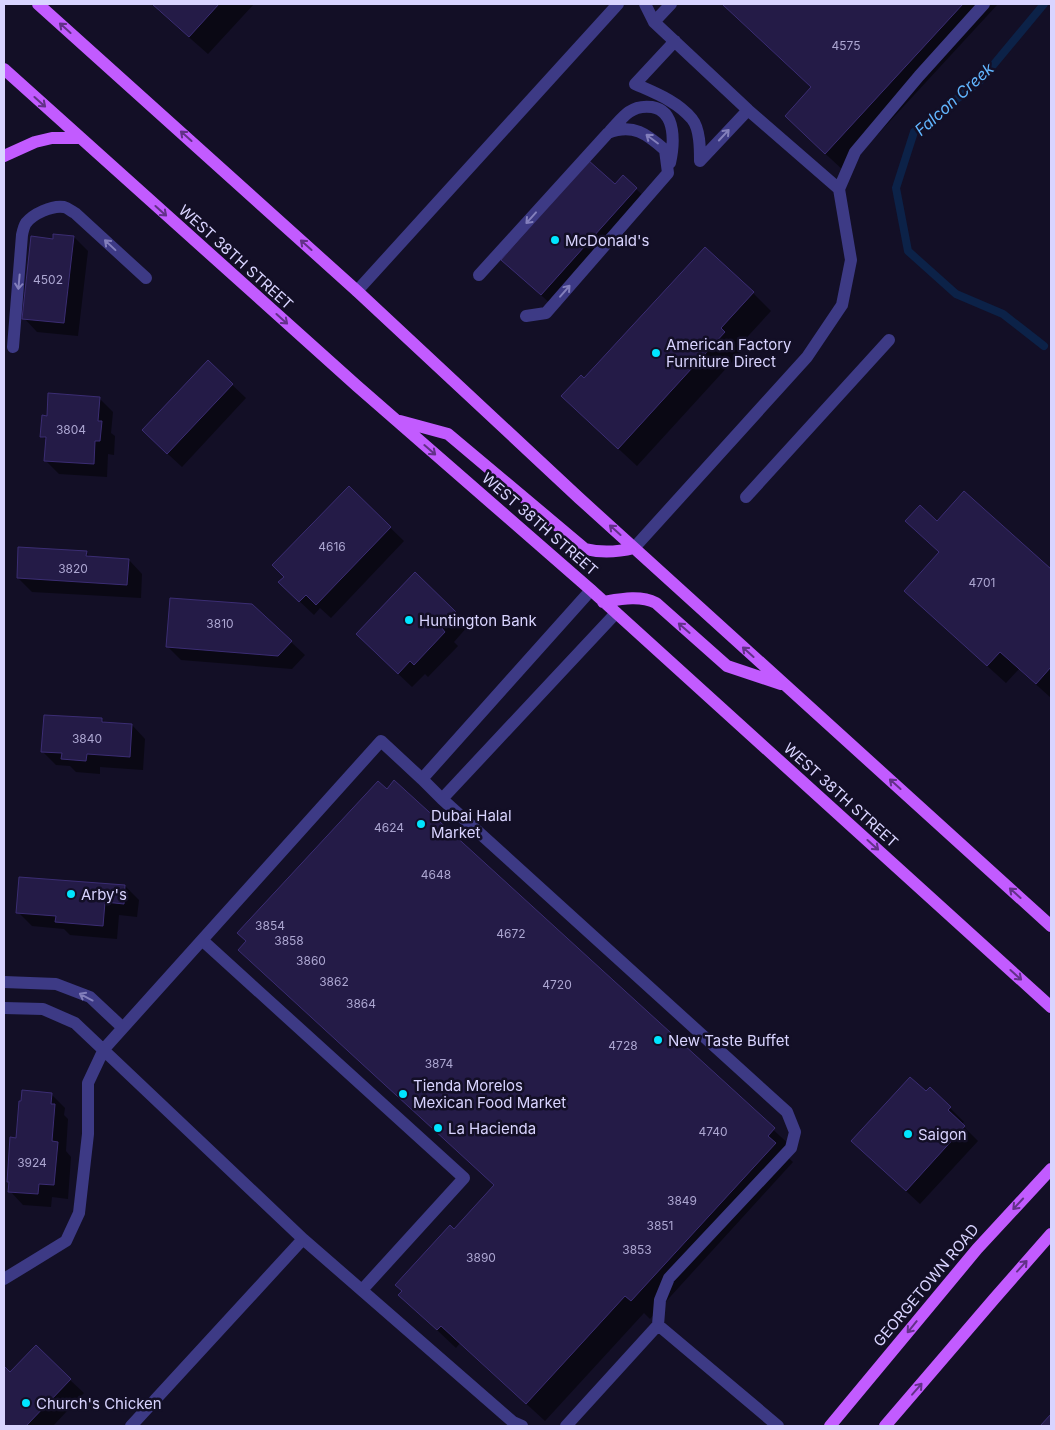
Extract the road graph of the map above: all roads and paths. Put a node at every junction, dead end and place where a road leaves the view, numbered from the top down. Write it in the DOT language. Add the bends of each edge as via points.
graph roads {
  1 [pos="38,4"];
  2 [pos="618,4"];
  3 [pos="645,4"];
  4 [pos="671,4"];
  5 [pos="984,4"];
  6 [pos="654,22"];
  7 [pos="675,41"];
  8 [pos="4,70"];
  9 [pos="748,110"];
  10 [pos="608,133"];
  11 [pos="80,138"];
  12 [pos="4,156"];
  13 [pos="668,173"];
  14 [pos="839,189"];
  15 [pos="479,274"];
  16 [pos="146,278"];
  17 [pos="357,291"];
  18 [pos="526,316"];
  19 [pos="889,340"];
  20 [pos="13,347"];
  21 [pos="395,420"];
  22 [pos="746,497"];
  23 [pos="634,548"];
  24 [pos="591,590"];
  25 [pos="604,602"];
  26 [pos="616,614"];
  27 [pos="785,686"];
  28 [pos="422,779"];
  29 [pos="442,799"];
  30 [pos="1051,926"];
  31 [pos="202,940"];
  32 [pos="4,982"];
  33 [pos="1051,1007"];
  34 [pos="4,1008"];
  35 [pos="123,1028"];
  36 [pos="104,1049"];
  37 [pos="1051,1169"];
  38 [pos="1051,1234"];
  39 [pos="303,1239"];
  40 [pos="4,1279"];
  41 [pos="362,1290"];
  42 [pos="658,1325"];
  43 [pos="132,1426"];
  44 [pos="522,1426"];
  45 [pos="566,1426"];
  46 [pos="778,1426"];
  47 [pos="830,1426"];
  48 [pos="885,1426"];
  17 -- 1 [label="main road, one-way"];
  2 -- 17 [label="lane"];
  3 -- 6 [label="lane"];
  4 -- 6 [label="lane"];
  5 -- 14 [label="lane" via="856,152"];
  6 -- 7 [label="lane"];
  7 -- 9 [label="lane"];
  7 -- 9 [label="lane, one-way" via="635,84 668,98 693,120 699,140 700,161"];
  8 -- 11 [label="main road, WEST 38TH STREET, one-way"];
  9 -- 14 [label="lane"];
  13 -- 10 [label="lane, one-way" via="665,150 648,135 634,129"];
  10 -- 13 [label="lane" via="630,111 642,106 656,108 666,116 673,130 674,148"];
  10 -- 15 [label="lane, one-way"];
  11 -- 12 [label="main road" via="35,142"];
  11 -- 21 [label="main road, WEST 38TH STREET, one-way"];
  18 -- 13 [label="lane, one-way" via="546,313"];
  14 -- 23 [label="lane" via="850,260 842,305 807,357"];
  16 -- 20 [label="lane, one-way" via="66,208 58,207 31,218 22,234"];
  23 -- 17 [label="main road, one-way"];
  19 -- 22 [label="lane"];
  21 -- 23 [label="main road" via="448,434 585,548 615,552"];
  21 -- 24 [label="main road, WEST 38TH STREET, one-way"];
  27 -- 23 [label="main road, one-way"];
  24 -- 25 [label="main road, WEST 38TH STREET"];
  24 -- 28 [label="lane"];
  25 -- 26 [label="main road, WEST 38TH STREET"];
  27 -- 25 [label="main road, one-way" via="727,666 647,598"];
  26 -- 29 [label="lane"];
  26 -- 33 [label="main road, WEST 38TH STREET, one-way"];
  30 -- 27 [label="main road, one-way"];
  28 -- 29 [label="lane"];
  28 -- 31 [label="lane" via="381,741"];
  29 -- 42 [label="lane" via="787,1112 795,1132 791,1148 669,1278 660,1300"];
  31 -- 35 [label="lane"];
  31 -- 41 [label="lane" via="464,1178"];
  35 -- 32 [label="lane, one-way" via="90,997 56,984"];
  34 -- 36 [label="lane" via="43,1010 75,1023"];
  35 -- 36 [label="lane"];
  36 -- 39 [label="lane"];
  36 -- 40 [label="lane" via="88,1083 88,1134 79,1213 66,1241"];
  37 -- 47 [label="main road, GEORGETOWN ROAD, one-way" via="977,1249"];
  48 -- 38 [label="main road, one-way"];
  39 -- 41 [label="lane"];
  39 -- 43 [label="lane"];
  41 -- 44 [label="lane" via="513,1422"];
  42 -- 45 [label="lane"];
  42 -- 46 [label="lane"];
}
